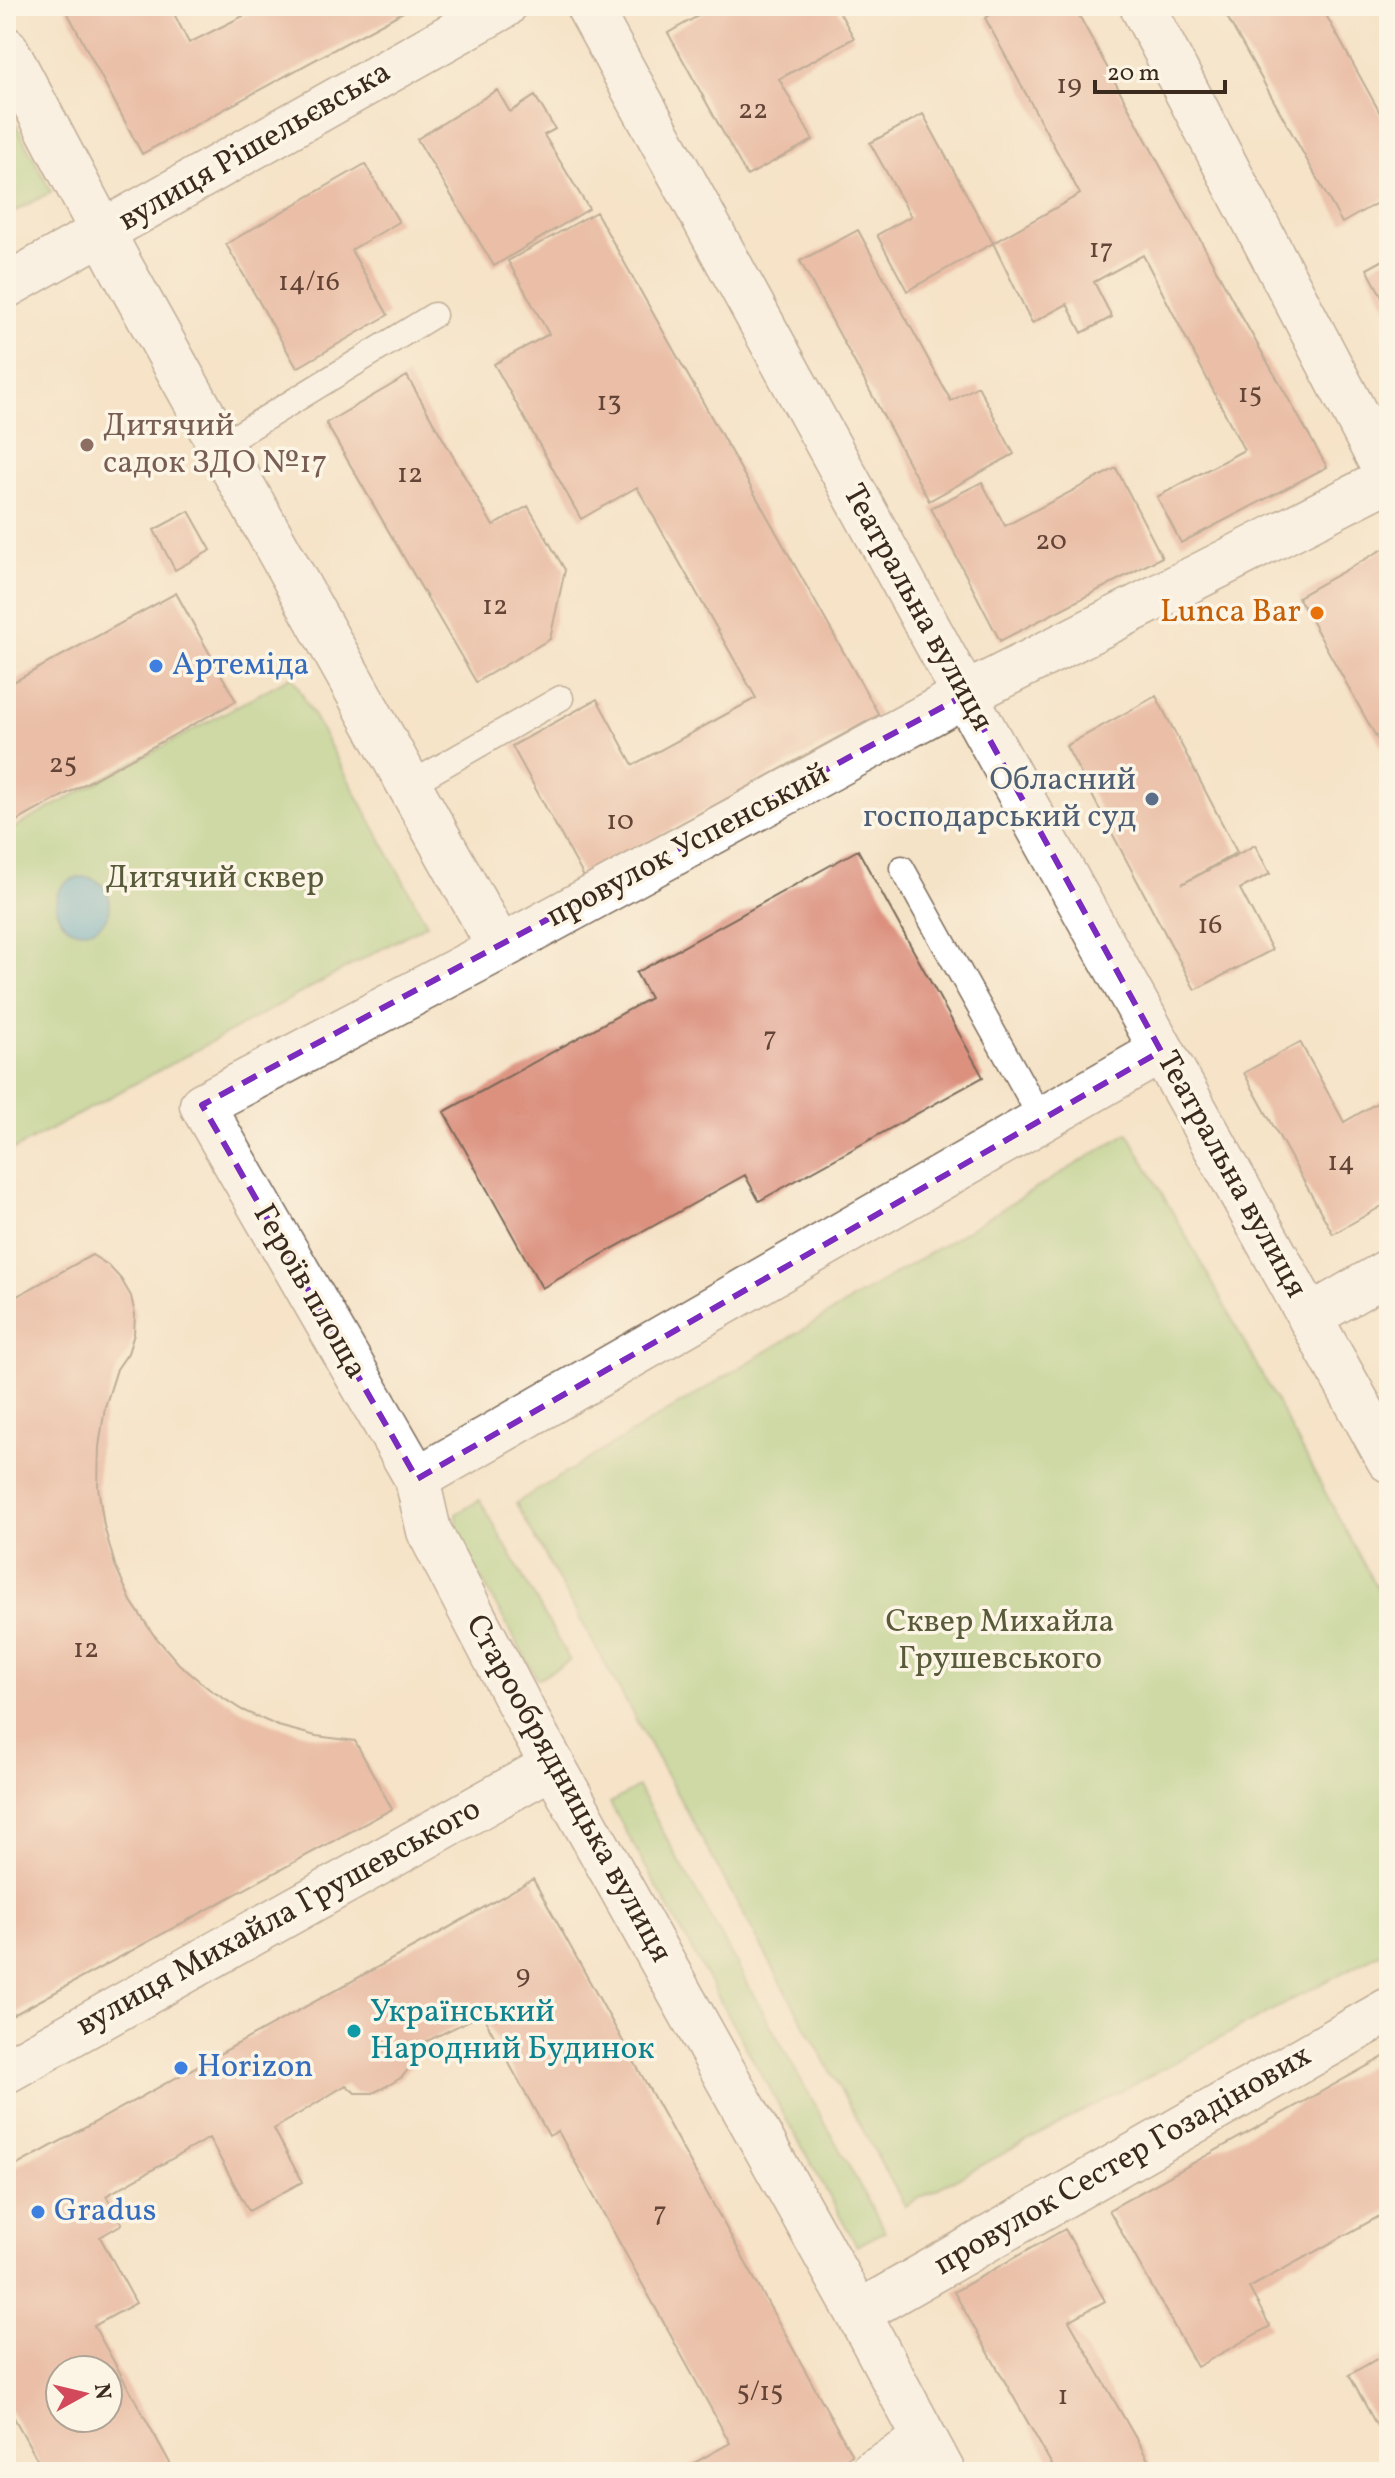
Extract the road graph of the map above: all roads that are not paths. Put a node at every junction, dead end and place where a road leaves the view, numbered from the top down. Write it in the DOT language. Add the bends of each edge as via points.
graph roads {
  1 [pos="504,6"];
  2 [pos="588,6"];
  3 [pos="1142,6"];
  4 [pos="6,49"];
  5 [pos="103,233"];
  6 [pos="6,286"];
  7 [pos="434,315"];
  8 [pos="220,446"];
  9 [pos="1389,478"];
  10 [pos="965,695"];
  11 [pos="561,698"];
  12 [pos="409,785"];
  13 [pos="902,868"];
  14 [pos="500,948"];
  15 [pos="1161,1051"];
  16 [pos="202,1105"];
  17 [pos="1042,1120"];
  18 [pos="1389,1271"];
  19 [pos="1311,1316"];
  20 [pos="1389,1460"];
  21 [pos="417,1479"];
  22 [pos="552,1766"];
  23 [pos="1389,2010"];
  24 [pos="6,2071"];
  25 [pos="858,2313"];
  26 [pos="934,2456"];
  27 [pos="872,2472"];
  1 -- 5 [label="street, вулиця Рішельєвська"];
  2 -- 10 [label="street, Театральна вулиця"];
  3 -- 9 [label="street"];
  4 -- 5 [label="street"];
  5 -- 6 [label="street, вулиця Рішельєвська"];
  5 -- 8 [label="street"];
  7 -- 8 [label="lane"];
  8 -- 12 [label="street"];
  9 -- 10 [label="street, провулок Успенський"];
  10 -- 14 [label="street, провулок Успенський"];
  10 -- 15 [label="street, Театральна вулиця"];
  11 -- 12 [label="lane"];
  12 -- 14 [label="street"];
  13 -- 17 [label="lane"];
  14 -- 16 [label="street, провулок Успенський"];
  15 -- 17 [label="street"];
  15 -- 19 [label="street, Театральна вулиця"];
  16 -- 21 [label="street, Героїв площа"];
  17 -- 21 [label="street"];
  18 -- 19 [label="street"];
  19 -- 20 [label="street, Театральна вулиця"];
  21 -- 22 [label="street, Старообрядницька вулиця" via="429,1531"];
  22 -- 24 [label="street, вулиця Михайла Грушевського"];
  22 -- 25 [label="street, Старообрядницька вулиця"];
  23 -- 25 [label="street, провулок Сестер Гозадінових"];
  25 -- 26 [label="street, Старообрядницька вулиця"];
  26 -- 27 [label="street"];
}
